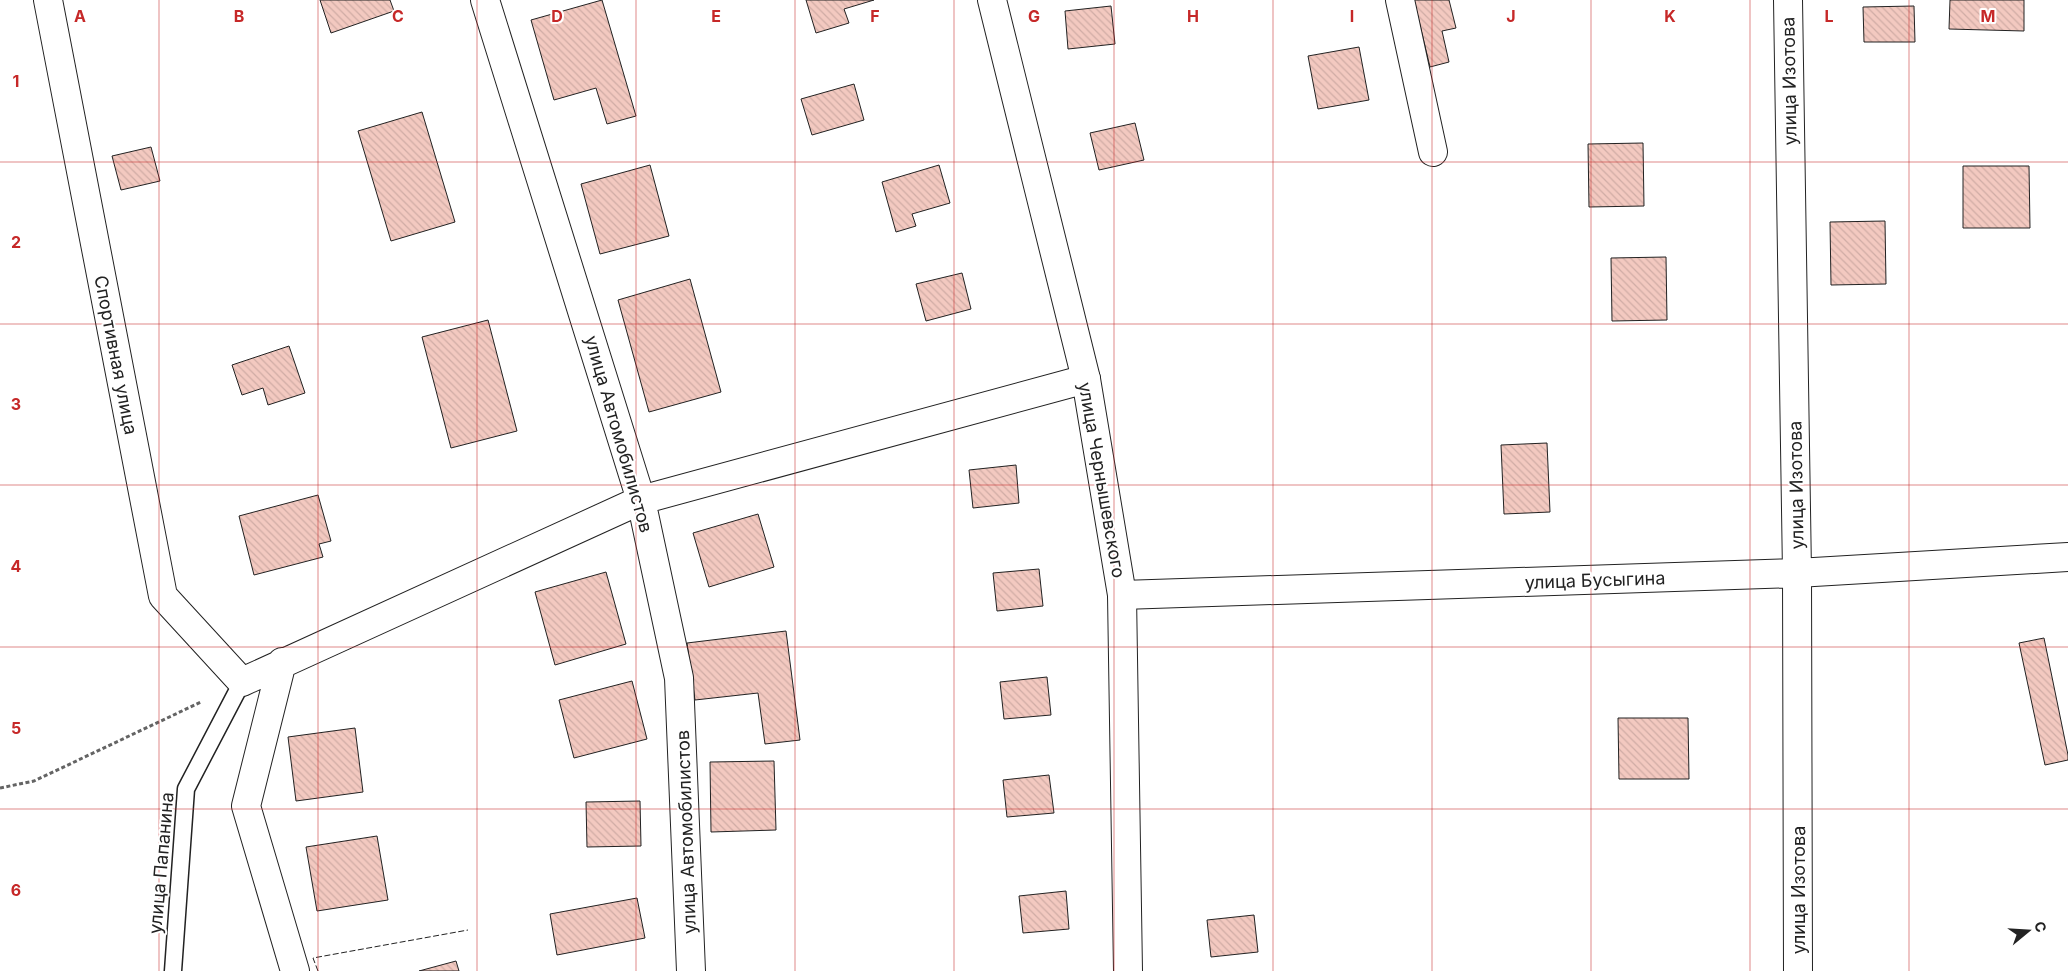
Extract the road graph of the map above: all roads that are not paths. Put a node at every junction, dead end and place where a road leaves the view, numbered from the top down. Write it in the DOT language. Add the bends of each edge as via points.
graph roads {
  1 [pos="48,0"];
  2 [pos="485,0"];
  3 [pos="992,0"];
  4 [pos="1400,0"];
  5 [pos="1788,0"];
  6 [pos="1433,152"];
  7 [pos="1086,379"];
  8 [pos="641,500"];
  9 [pos="2068,557"];
  10 [pos="1797,573"];
  11 [pos="1122,595"];
  12 [pos="282,662"];
  13 [pos="242,682"];
  14 [pos="173,971"];
  15 [pos="295,971"];
  16 [pos="691,971"];
  17 [pos="1128,971"];
  18 [pos="1798,971"];
  1 -- 13 [label="street, Спортивная улица" via="163,596"];
  2 -- 8 [label="street, улица Автомобилистов"];
  3 -- 7 [label="street, улица Чернышевского"];
  4 -- 6 [label="street"];
  5 -- 10 [label="street, улица Изотова"];
  7 -- 8 [label="street"];
  7 -- 11 [label="street, улица Чернышевского"];
  8 -- 12 [label="street"];
  8 -- 16 [label="street, улица Автомобилистов" via="679,678"];
  9 -- 10 [label="street, улица Бусыгина"];
  10 -- 11 [label="street, улица Бусыгина"];
  10 -- 18 [label="street, улица Изотова"];
  11 -- 17 [label="street, улица Чернышевского"];
  12 -- 13 [label="street"];
  12 -- 15 [label="street" via="246,806"];
  13 -- 14 [label="lane, улица Папанина" via="186,789"];
}
